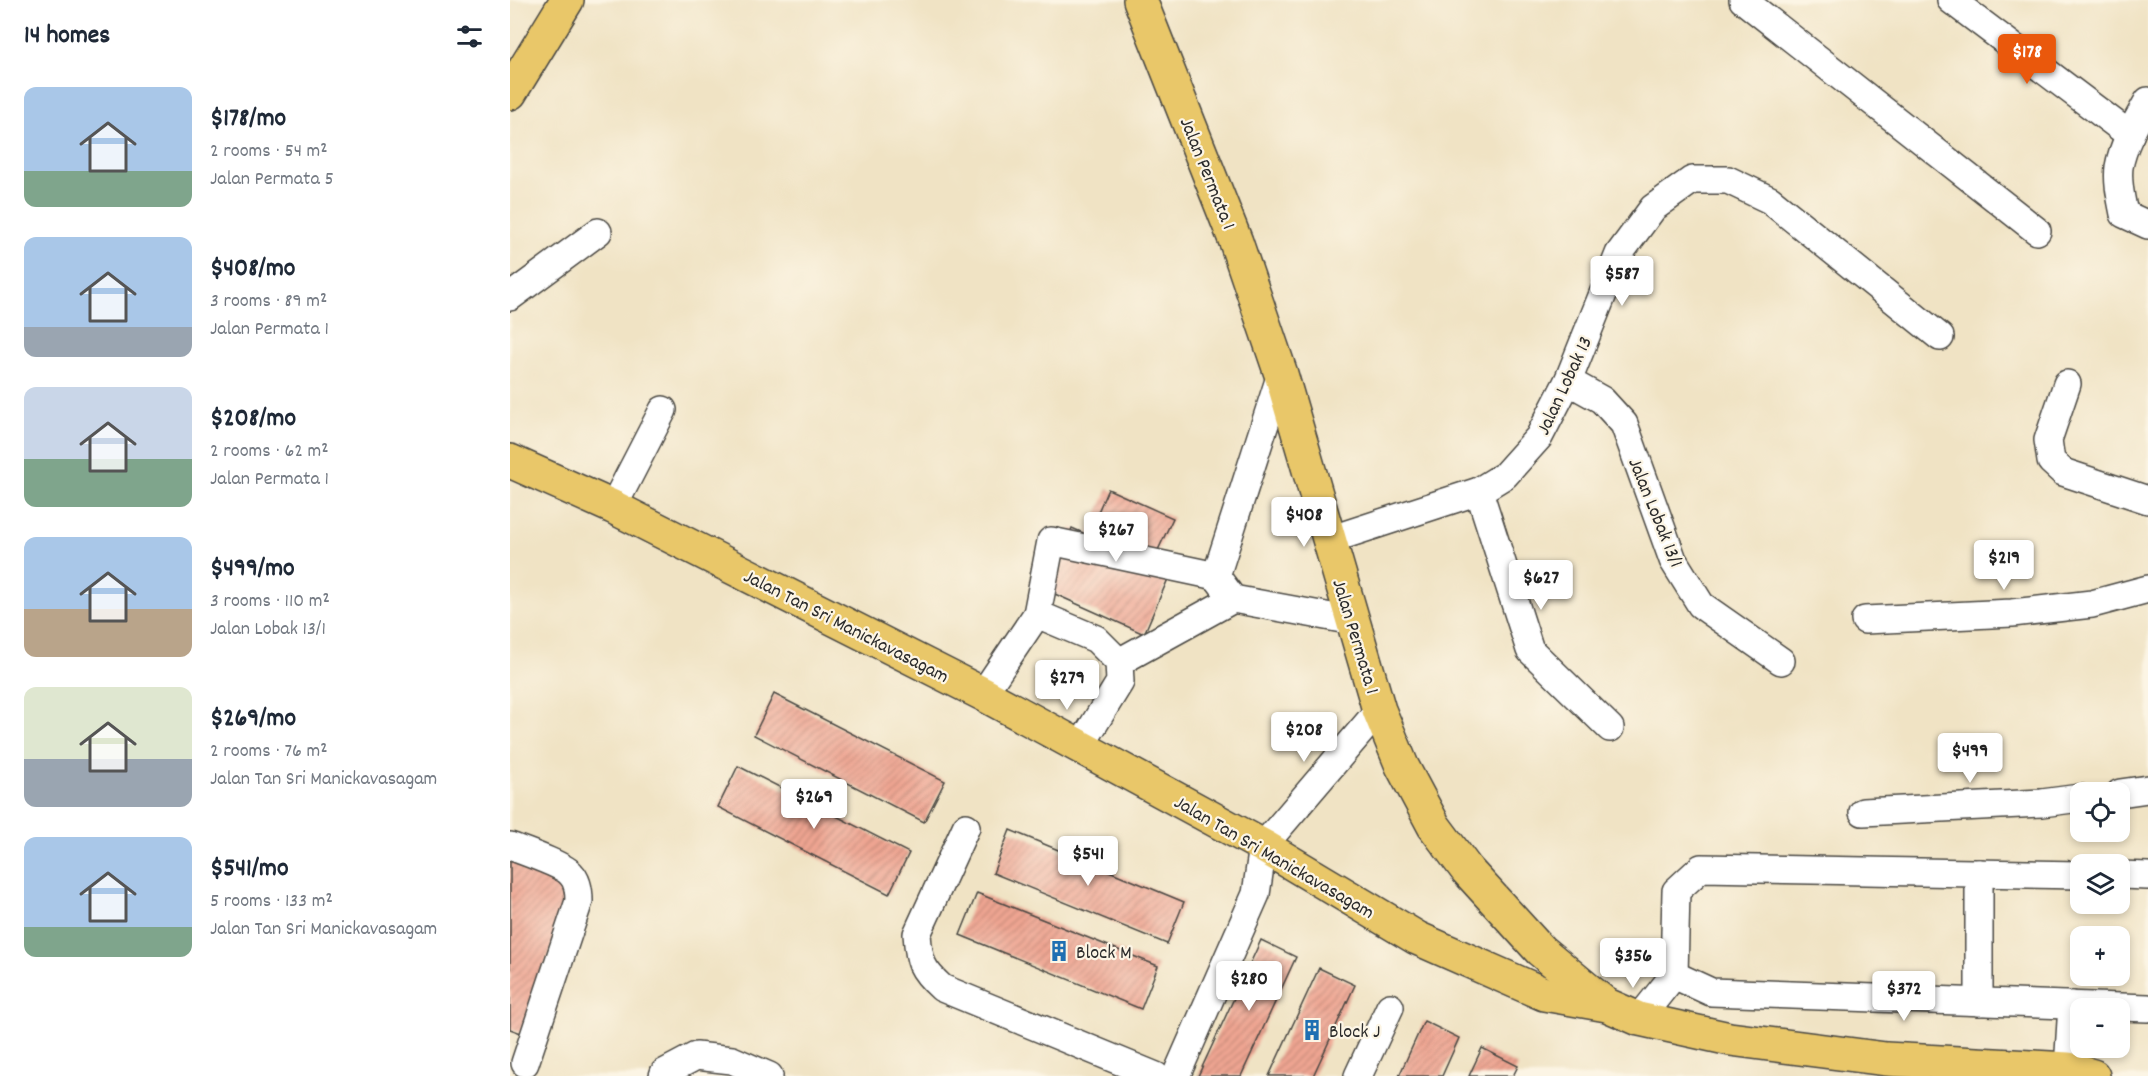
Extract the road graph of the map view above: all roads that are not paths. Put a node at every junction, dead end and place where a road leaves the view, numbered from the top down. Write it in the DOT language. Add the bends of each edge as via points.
graph roads {
  1 [pos="567,0"];
  2 [pos="1140,0"];
  3 [pos="1743,0"];
  4 [pos="1959,2"];
  5 [pos="510,93"];
  6 [pos="2148,101"];
  7 [pos="2130,135"];
  8 [pos="2148,225"];
  9 [pos="2037,231"];
  10 [pos="598,232"];
  11 [pos="510,297"];
  12 [pos="1940,337"];
  13 [pos="1281,374"];
  14 [pos="1568,381"];
  15 [pos="2067,384"];
  16 [pos="663,410"];
  17 [pos="510,460"];
  18 [pos="1479,491"];
  19 [pos="2148,500"];
  20 [pos="613,507"];
  21 [pos="1329,540"];
  22 [pos="1216,576"];
  23 [pos="2148,588"];
  24 [pos="1233,599"];
  25 [pos="1037,614"];
  26 [pos="1865,620"];
  27 [pos="1353,621"];
  28 [pos="1781,661"];
  29 [pos="1119,662"];
  30 [pos="983,694"];
  31 [pos="1379,710"];
  32 [pos="1610,728"];
  33 [pos="1080,747"];
  34 [pos="2148,789"];
  35 [pos="2130,792"];
  36 [pos="2070,799"];
  37 [pos="1863,812"];
  38 [pos="966,827"];
  39 [pos="510,846"];
  40 [pos="1263,846"];
  41 [pos="1979,873"];
  42 [pos="2070,875"];
  43 [pos="2130,875"];
  44 [pos="2148,876"];
  45 [pos="1674,975"];
  46 [pos="1980,1002"];
  47 [pos="1607,1005"];
  48 [pos="2070,1005"];
  49 [pos="1390,1007"];
  50 [pos="2130,1007"];
  51 [pos="2148,1008"];
  52 [pos="1639,1019"];
  53 [pos="518,1065"];
  54 [pos="1886,1068"];
  55 [pos="2081,1072"];
  56 [pos="663,1076"];
  57 [pos="769,1076"];
  58 [pos="1156,1076"];
  59 [pos="1176,1076"];
  60 [pos="1358,1076"];
  1 -- 5 [label="main road"];
  2 -- 13 [label="main road, Jalan Permata 1" via="1236,242"];
  3 -- 9 [label="street"];
  4 -- 7 [label="street"];
  6 -- 7 [label="street"];
  7 -- 8 [label="street" via="2119,165 2119,189 2124,214"];
  10 -- 11 [label="street"];
  12 -- 14 [label="street, Jalan Lobak 13" via="1770,200 1728,180 1692,180 1653,208 1619,254"];
  13 -- 21 [label="main road, Jalan Permata 1"];
  13 -- 22 [label="street"];
  14 -- 18 [label="street, Jalan Lobak 13" via="1539,437 1505,475"];
  14 -- 28 [label="street, Jalan Lobak 13/1" via="1602,399 1624,424 1673,560 1701,605"];
  15 -- 19 [label="street" via="2048,440 2051,461 2063,472"];
  16 -- 20 [label="street"];
  17 -- 20 [label="main road, Jalan Tan Sri Manickavasagam"];
  18 -- 21 [label="street, Jalan Lobak 13"];
  18 -- 32 [label="street" via="1530,650"];
  20 -- 30 [label="main road, Jalan Tan Sri Manickavasagam"];
  21 -- 27 [label="main road, Jalan Permata 1"];
  22 -- 24 [label="street"];
  22 -- 25 [label="street" via="1051,542"];
  23 -- 26 [label="street" via="2092,604 2012,613"];
  24 -- 27 [label="street"];
  24 -- 29 [label="street"];
  25 -- 29 [label="street" via="1096,639"];
  25 -- 30 [label="street"];
  27 -- 31 [label="main road, Jalan Permata 1"];
  29 -- 33 [label="street" via="1120,682"];
  30 -- 33 [label="main road, Jalan Tan Sri Manickavasagam"];
  31 -- 40 [label="street"];
  31 -- 47 [label="main road, Jalan Permata 1" via="1402,766 1434,826 1467,870 1540,950"];
  33 -- 40 [label="main road, Jalan Tan Sri Manickavasagam"];
  34 -- 35 [label="street"];
  36 -- 37 [label="street"];
  38 -- 58 [label="street" via="917,934 918,954 925,973 942,988"];
  39 -- 53 [label="street" via="570,872 579,891 579,901"];
  40 -- 47 [label="main road, Jalan Tan Sri Manickavasagam" via="1417,938 1544,994"];
  40 -- 59 [label="street" via="1256,894"];
  41 -- 42 [label="street"];
  41 -- 45 [label="street" via="1701,868 1676,891"];
  41 -- 46 [label="street"];
  43 -- 44 [label="street"];
  45 -- 46 [label="street" via="1711,992"];
  45 -- 52 [label="street"];
  46 -- 48 [label="street"];
  47 -- 52 [label="main road, Jalan Tan Sri Manickavasagam"];
  49 -- 60 [label="street"];
  50 -- 51 [label="street"];
  52 -- 54 [label="main road, Jalan Tan Sri Manickavasagam"];
  54 -- 55 [label="main road, Jalan Tan Sri Manickavasagam"];
  56 -- 57 [label="street" via="696,1056 732,1060"];
}
